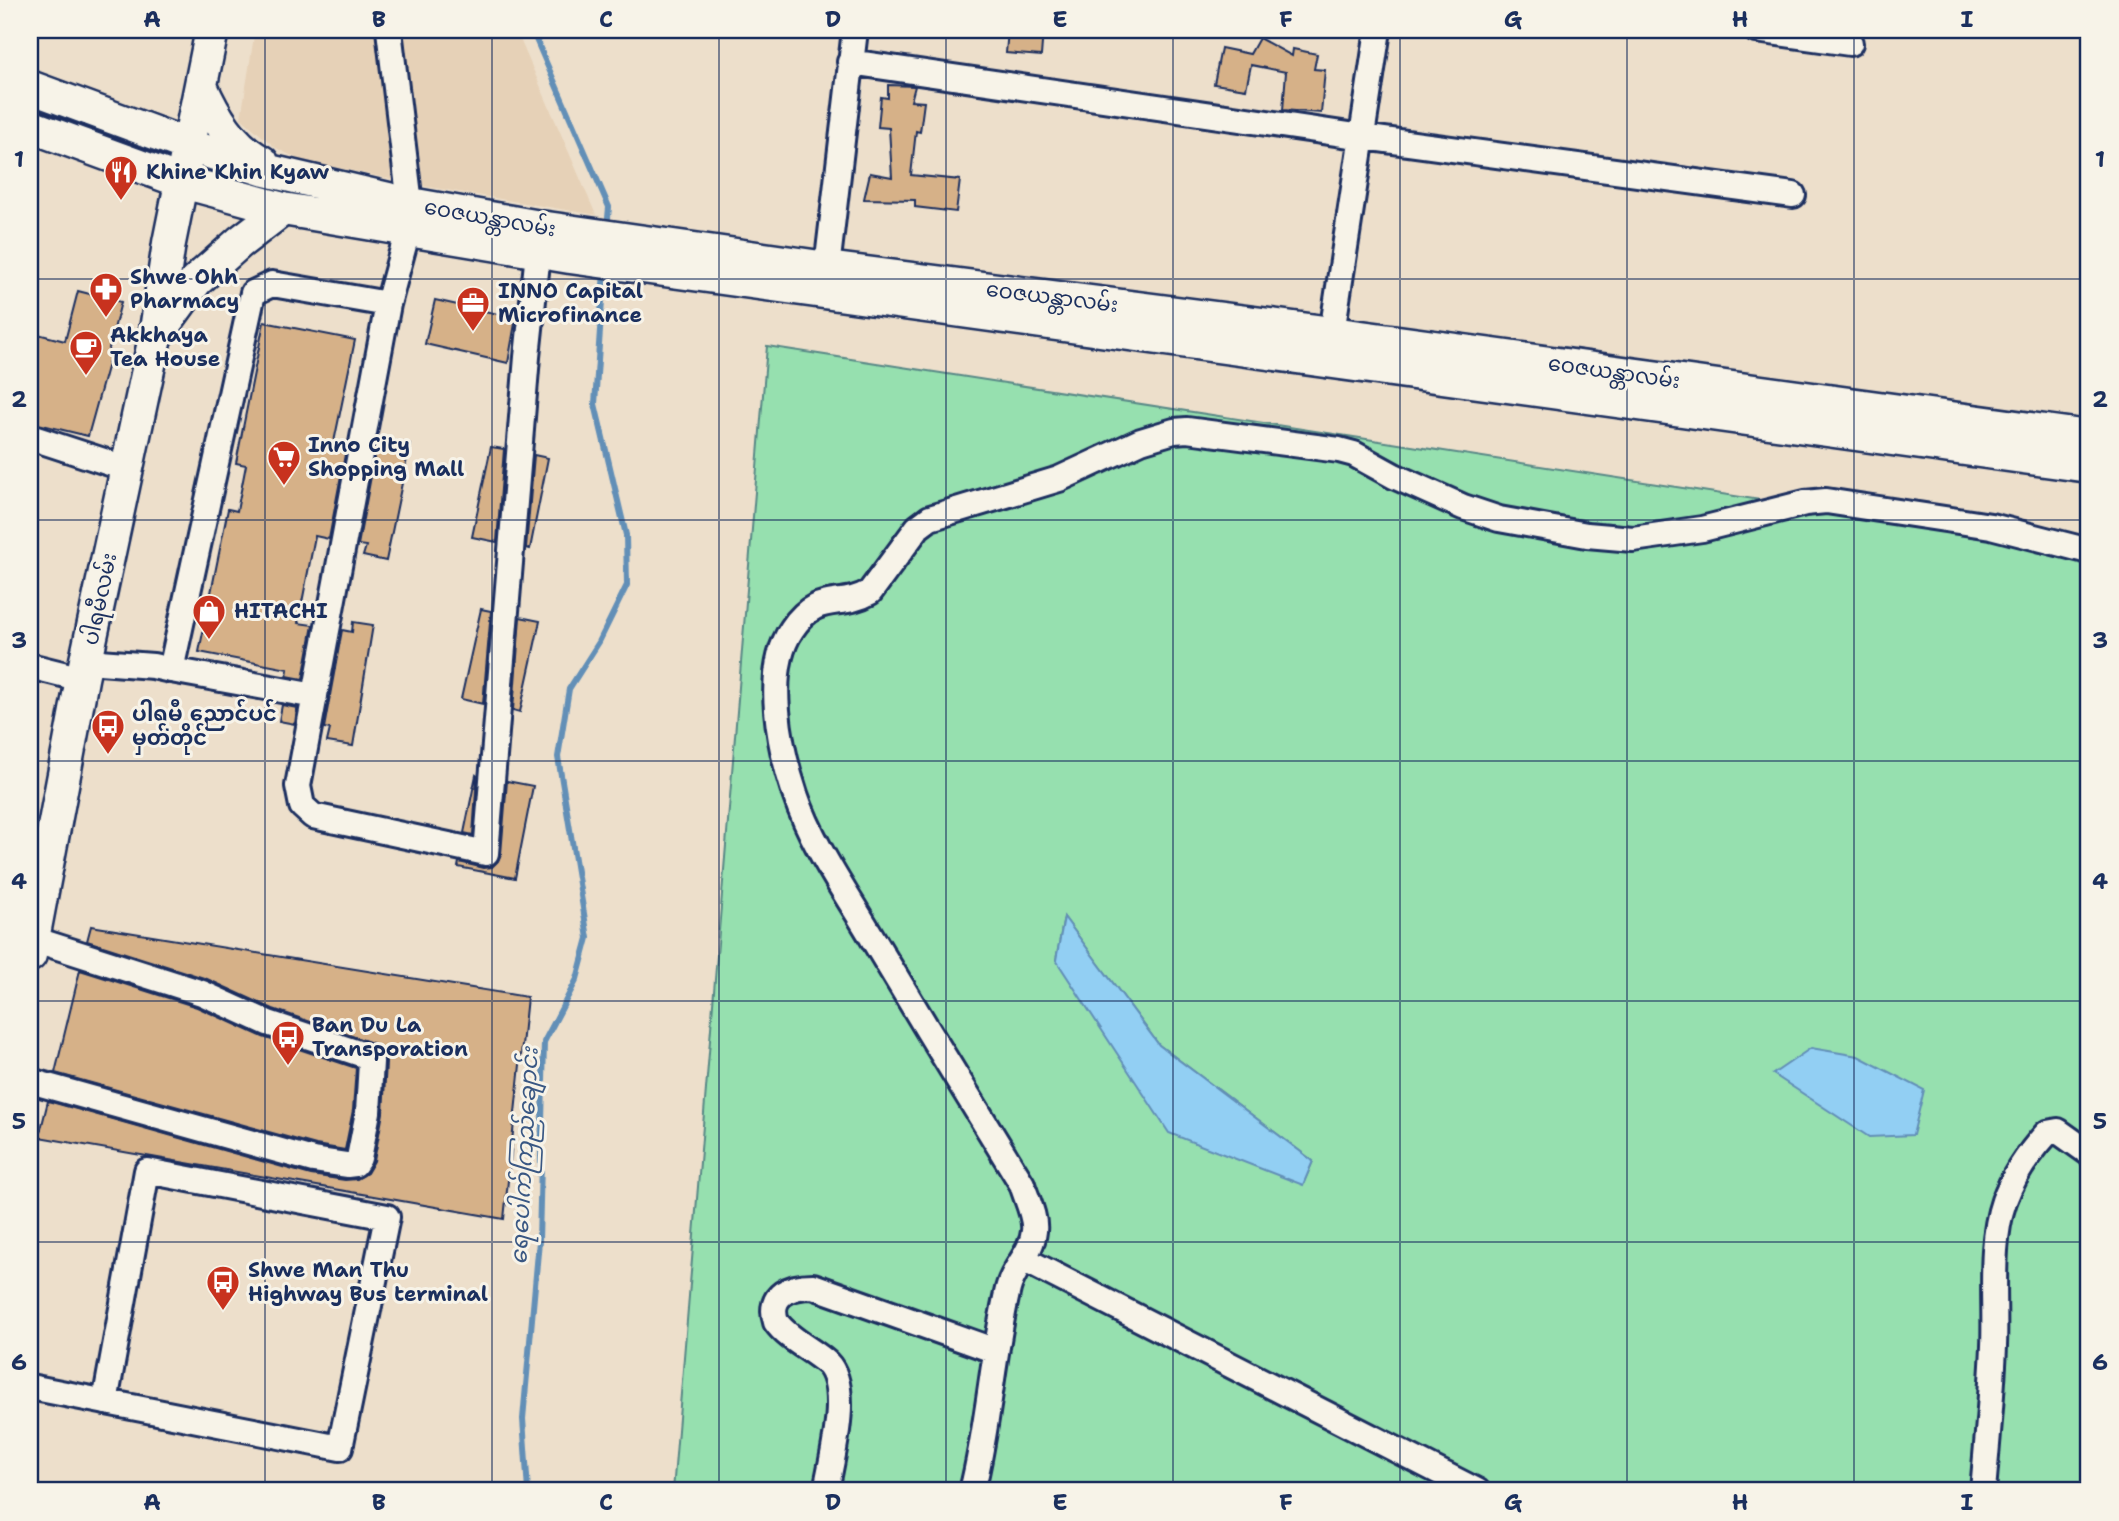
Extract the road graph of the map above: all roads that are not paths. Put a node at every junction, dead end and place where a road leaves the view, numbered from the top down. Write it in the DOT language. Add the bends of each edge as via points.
graph roads {
  1 [pos="388,30"];
  2 [pos="855,30"];
  3 [pos="1378,30"];
  4 [pos="1756,30"];
  5 [pos="214,35"];
  6 [pos="1850,43"];
  7 [pos="850,62"];
  8 [pos="201,86"];
  9 [pos="30,87"];
  10 [pos="130,124"];
  11 [pos="30,126"];
  12 [pos="1363,137"];
  13 [pos="190,146"];
  14 [pos="117,157"];
  15 [pos="288,175"];
  16 [pos="183,182"];
  17 [pos="1793,195"];
  18 [pos="283,209"];
  19 [pos="409,217"];
  20 [pos="539,239"];
  21 [pos="169,243"];
  22 [pos="641,254"];
  23 [pos="827,268"];
  24 [pos="388,304"];
  25 [pos="1332,333"];
  26 [pos="155,337"];
  27 [pos="30,437"];
  28 [pos="2089,437"];
  29 [pos="2089,466"];
  30 [pos="128,469"];
  31 [pos="2089,551"];
  32 [pos="30,666"];
  33 [pos="84,670"];
  34 [pos="171,670"];
  35 [pos="315,696"];
  36 [pos="32,947"];
  37 [pos="30,1082"];
  38 [pos="2089,1153"];
  39 [pos="1023,1259"];
  40 [pos="996,1351"];
  41 [pos="30,1387"];
  42 [pos="105,1402"];
  43 [pos="826,1491"];
  44 [pos="972,1491"];
  45 [pos="1477,1491"];
  46 [pos="1983,1491"];
  1 -- 19 [label="street"];
  2 -- 7 [label="street"];
  3 -- 12 [label="street"];
  4 -- 6 [label="street"];
  5 -- 8 [label="main road"];
  7 -- 12 [label="street"];
  7 -- 23 [label="street"];
  8 -- 10 [label="main road" via="167,115"];
  8 -- 13 [label="main road, ပါရမီလမ်း"];
  8 -- 15 [label="main road" via="212,112 230,136 255,159"];
  9 -- 10 [label="main road, ဝေဇယန္တာလမ်း"];
  10 -- 13 [label="main road, ဝေဇယန္တာလမ်း"];
  11 -- 14 [label="main road, ဝေဇယန္တာလမ်း"];
  12 -- 17 [label="street"];
  12 -- 25 [label="street"];
  13 -- 15 [label="main road, ဝေဇယန္တာလမ်း"];
  13 -- 16 [label="main road, ပါရမီလမ်း"];
  14 -- 16 [label="main road, ဝေဇယန္တာလမ်း"];
  14 -- 21 [label="main road" via="145,183 164,212"];
  15 -- 19 [label="main road, ဝေဇယန္တာလမ်း"];
  16 -- 18 [label="main road, ဝေဇယန္တာလမ်း"];
  16 -- 21 [label="main road, ပါရမီလမ်း"];
  18 -- 19 [label="main road, ဝေဇယန္တာလမ်း"];
  18 -- 26 [label="main road" via="196,281"];
  19 -- 20 [label="main road, ဝေဇယန္တာလမ်း"];
  19 -- 24 [label="street"];
  20 -- 22 [label="main road, ဝေဇယန္တာလမ်း"];
  20 -- 35 [label="street" via="486,853 313,817 302,806 299,786"];
  21 -- 26 [label="main road, ပါရမီလမ်း"];
  22 -- 23 [label="main road, ဝေဇယန္တာလမ်း"];
  22 -- 29 [label="main road, ဝေဇယန္တာလမ်း"];
  23 -- 25 [label="main road, ဝေဇယန္တာလမ်း"];
  24 -- 34 [label="street" via="272,284 253,293"];
  24 -- 35 [label="street"];
  25 -- 28 [label="main road, ဝေဇယန္တာလမ်း"];
  26 -- 30 [label="main road, ပါရမီလမ်း"];
  27 -- 30 [label="street"];
  30 -- 33 [label="main road, ပါရမီလမ်း"];
  31 -- 39 [label="street" via="1991,526 1826,501 1690,531 1633,539 1587,535 1499,519 1463,507 1339,450 1187,429 1142,441 1059,479 930,518 918,527 870,592 818,604 789,633 779,658 780,742 796,796 817,842 1022,1184 1035,1228"];
  32 -- 33 [label="street"];
  33 -- 34 [label="street" via="153,666"];
  33 -- 36 [label="main road, ပါရမီလမ်း"];
  34 -- 35 [label="street"];
  36 -- 37 [label="street" via="202,993 268,1023 354,1050 371,1062 359,1158 347,1166"];
  38 -- 46 [label="street" via="2058,1130 2046,1133 2022,1165 2004,1201 1996,1260"];
  39 -- 40 [label="street" via="1009,1285"];
  39 -- 45 [label="street"];
  40 -- 43 [label="street" via="813,1286 785,1290 776,1305 776,1322 830,1366 839,1392"];
  40 -- 44 [label="street" via="983,1448"];
  41 -- 42 [label="street"];
  42 -- 42 [label="street" via="340,1448 387,1217 147,1171"];
}
